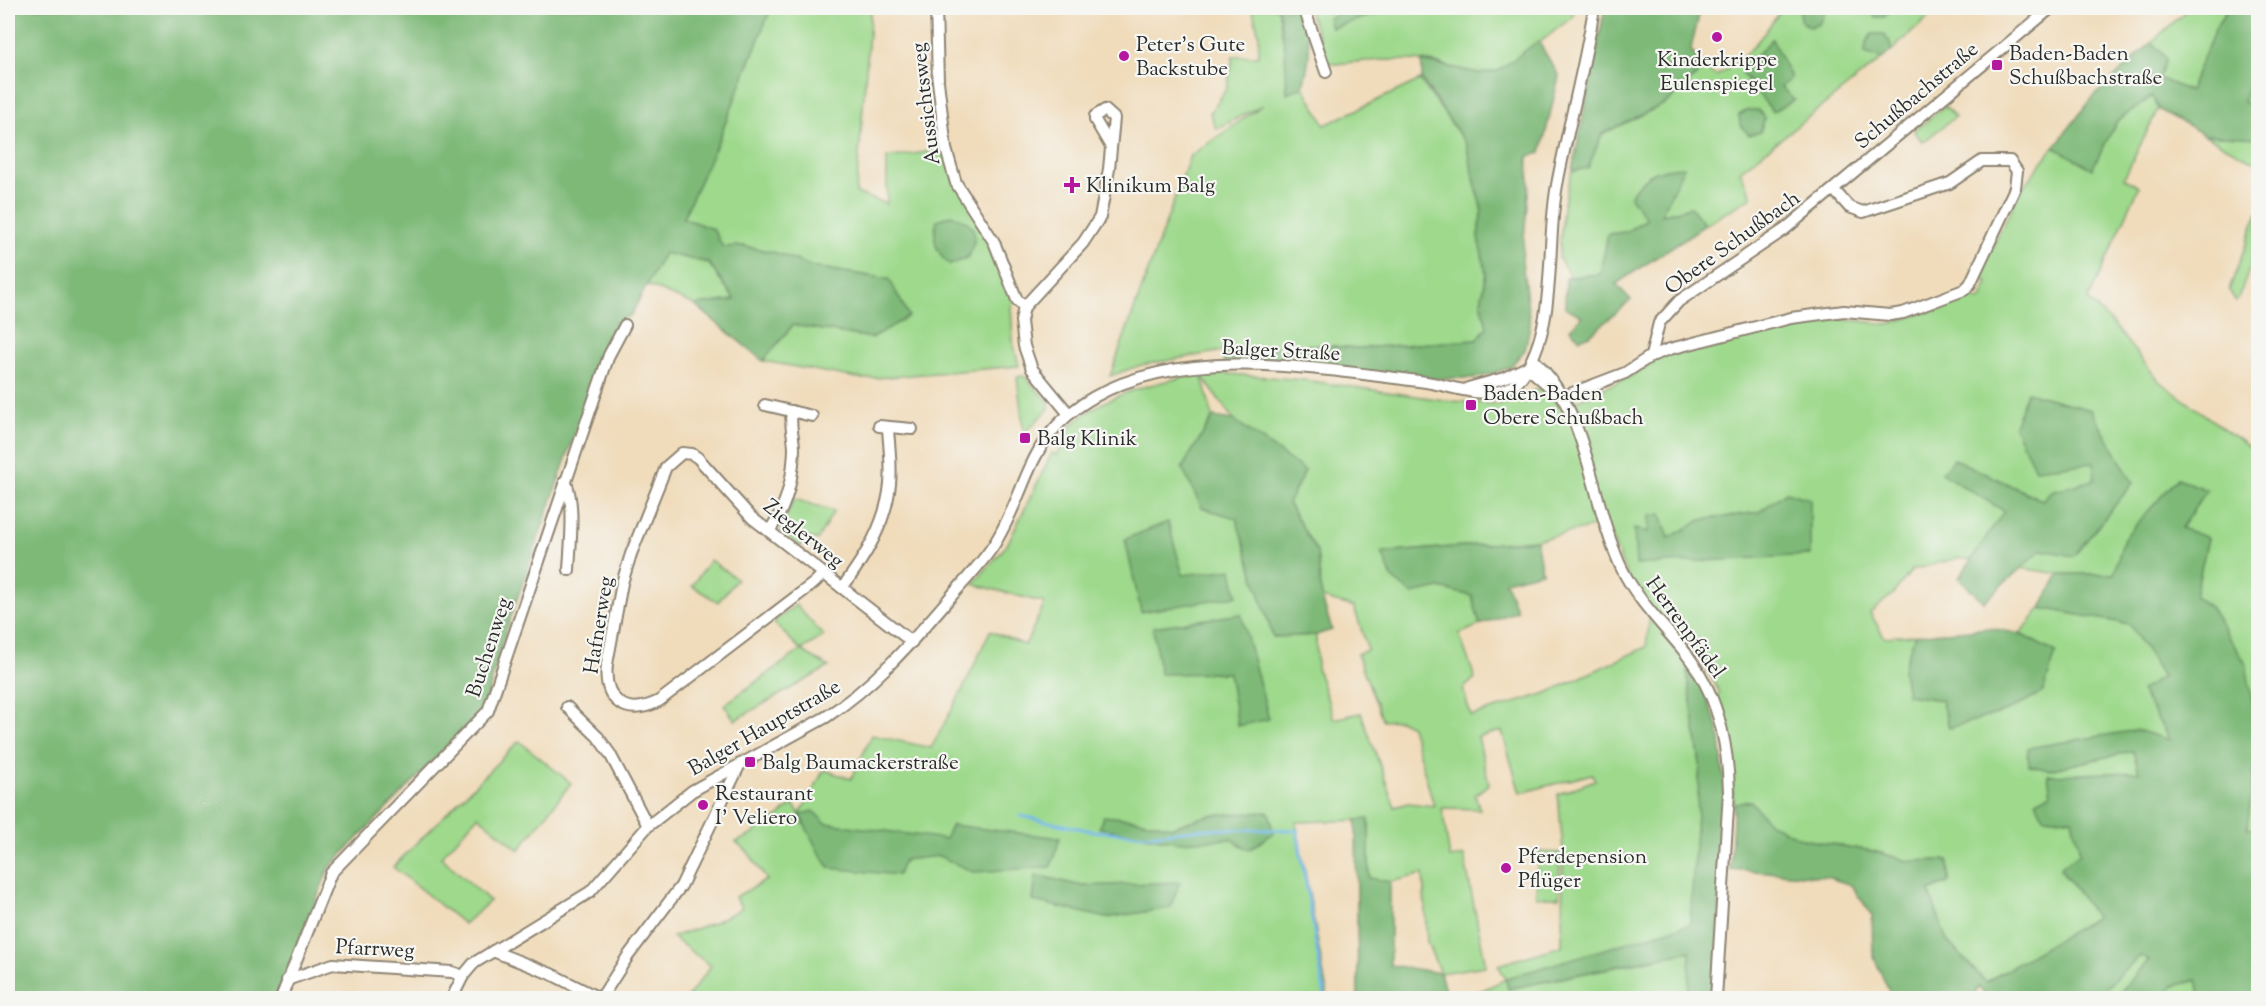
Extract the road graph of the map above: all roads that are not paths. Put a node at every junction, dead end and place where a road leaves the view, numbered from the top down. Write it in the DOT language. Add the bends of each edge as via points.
graph roads {
  1 [pos="936,8"];
  2 [pos="1304,8"];
  3 [pos="1594,8"];
  4 [pos="2051,8"];
  5 [pos="1326,72"];
  6 [pos="1111,147"];
  7 [pos="1831,192"];
  8 [pos="1024,307"];
  9 [pos="626,325"];
  10 [pos="1651,356"];
  11 [pos="1530,363"];
  12 [pos="1562,397"];
  13 [pos="765,405"];
  14 [pos="792,411"];
  15 [pos="1069,414"];
  16 [pos="812,416"];
  17 [pos="912,429"];
  18 [pos="678,456"];
  19 [pos="564,481"];
  20 [pos="769,531"];
  21 [pos="569,570"];
  22 [pos="823,574"];
  23 [pos="842,588"];
  24 [pos="912,642"];
  25 [pos="567,707"];
  26 [pos="740,764"];
  27 [pos="648,826"];
  28 [pos="493,951"];
  29 [pos="463,976"];
  30 [pos="287,980"];
  31 [pos="281,999"];
  32 [pos="452,999"];
  33 [pos="600,999"];
  34 [pos="1716,999"];
  1 -- 8 [label="street, Aussichtsweg" via="938,81 952,171 994,242 1017,300"];
  2 -- 5 [label="street"];
  3 -- 11 [label="street, Balger Straße" via="1551,220 1543,328"];
  4 -- 7 [label="street, Schußbachstraße"];
  6 -- 8 [label="street" via="1100,217 1083,243"];
  7 -- 10 [label="street, Obere Schußbach" via="1784,230 1679,302 1659,323"];
  7 -- 10 [label="street" via="1849,207 1863,212 1950,183 1982,161 2010,161 2017,171 2015,188 1970,284 1942,300 1890,315 1844,311 1791,318"];
  8 -- 15 [label="street" via="1024,346 1032,369"];
  9 -- 19 [label="street, Buchenweg" via="609,355"];
  10 -- 12 [label="street" via="1625,373"];
  11 -- 12 [label="street, Herrenpfädel"];
  11 -- 15 [label="street, Balger Straße" via="1509,388 1484,393 1384,377 1264,365 1177,370 1124,384"];
  12 -- 34 [label="street, Herrenpfädel" via="1579,428 1621,565 1633,590 1693,663 1722,726 1729,792"];
  13 -- 14 [label="street"];
  14 -- 16 [label="street"];
  14 -- 20 [label="street" via="791,486"];
  15 -- 24 [label="street, Balger Hauptstraße" via="1038,449 995,543"];
  17 -- 23 [label="street" via="884,427 890,484 879,527 867,555"];
  18 -- 20 [label="street, Zieglerweg" via="686,453 698,458 752,518"];
  18 -- 22 [label="street, Hafnerweg" via="666,468 622,583 606,676 610,692 622,705 639,709 659,701"];
  19 -- 21 [label="street" via="570,521"];
  19 -- 30 [label="street, Buchenweg" via="488,711 332,873"];
  20 -- 22 [label="street, Zieglerweg"];
  22 -- 23 [label="street, Zieglerweg"];
  23 -- 24 [label="street, Zieglerweg"];
  24 -- 26 [label="street, Balger Hauptstraße" via="846,704"];
  25 -- 27 [label="street" via="610,754"];
  26 -- 27 [label="street, Balger Hauptstraße" via="692,791"];
  26 -- 33 [label="street" via="681,886"];
  27 -- 28 [label="street, Balger Hauptstraße" via="590,892"];
  28 -- 29 [label="street, Balger Hauptstraße"];
  28 -- 33 [label="street"];
  29 -- 30 [label="street, Pfarrweg" via="333,964"];
  29 -- 32 [label="street, Balger Hauptstraße"];
  30 -- 31 [label="street, Buchenweg"];
}
